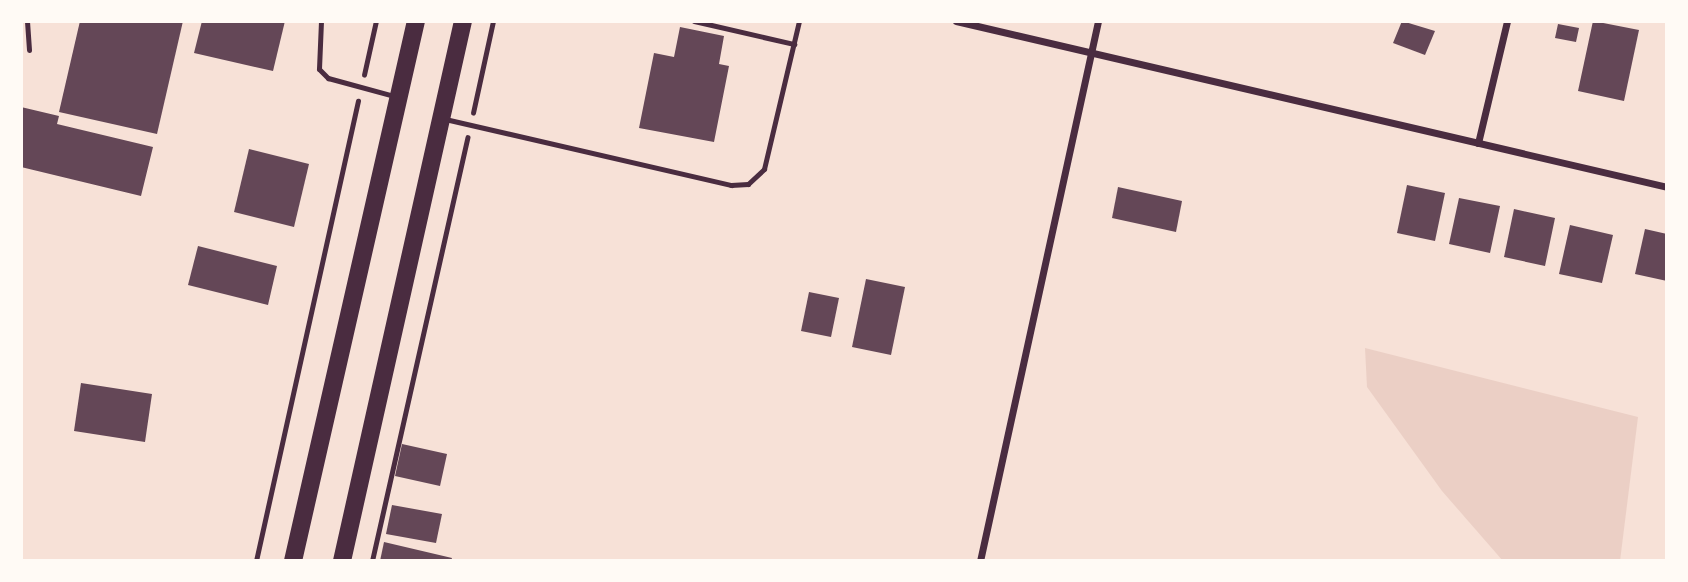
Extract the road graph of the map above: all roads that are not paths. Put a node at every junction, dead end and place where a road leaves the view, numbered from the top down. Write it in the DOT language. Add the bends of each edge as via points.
graph roads {
  1 [pos="27,21"];
  2 [pos="321,21"];
  3 [pos="416,21"];
  4 [pos="463,21"];
  5 [pos="694,21"];
  6 [pos="799,21"];
  7 [pos="956,21"];
  8 [pos="1098,21"];
  9 [pos="1507,21"];
  10 [pos="794,44"];
  11 [pos="29,50"];
  12 [pos="1091,53"];
  13 [pos="399,98"];
  14 [pos="442,118"];
  15 [pos="1478,143"];
  16 [pos="1667,187"];
  17 [pos="293,561"];
  18 [pos="342,561"];
  19 [pos="980,561"];
  1 -- 11 [label="lane"];
  2 -- 13 [label="lane" via="319,69 328,78"];
  3 -- 13 [label="main road"];
  4 -- 14 [label="main road"];
  5 -- 10 [label="lane"];
  6 -- 10 [label="lane"];
  7 -- 12 [label="street"];
  8 -- 12 [label="street"];
  9 -- 15 [label="street"];
  10 -- 14 [label="lane" via="764,169 748,184 731,185"];
  12 -- 15 [label="street"];
  12 -- 19 [label="street"];
  13 -- 17 [label="main road"];
  14 -- 18 [label="main road"];
  15 -- 16 [label="street"];
}
